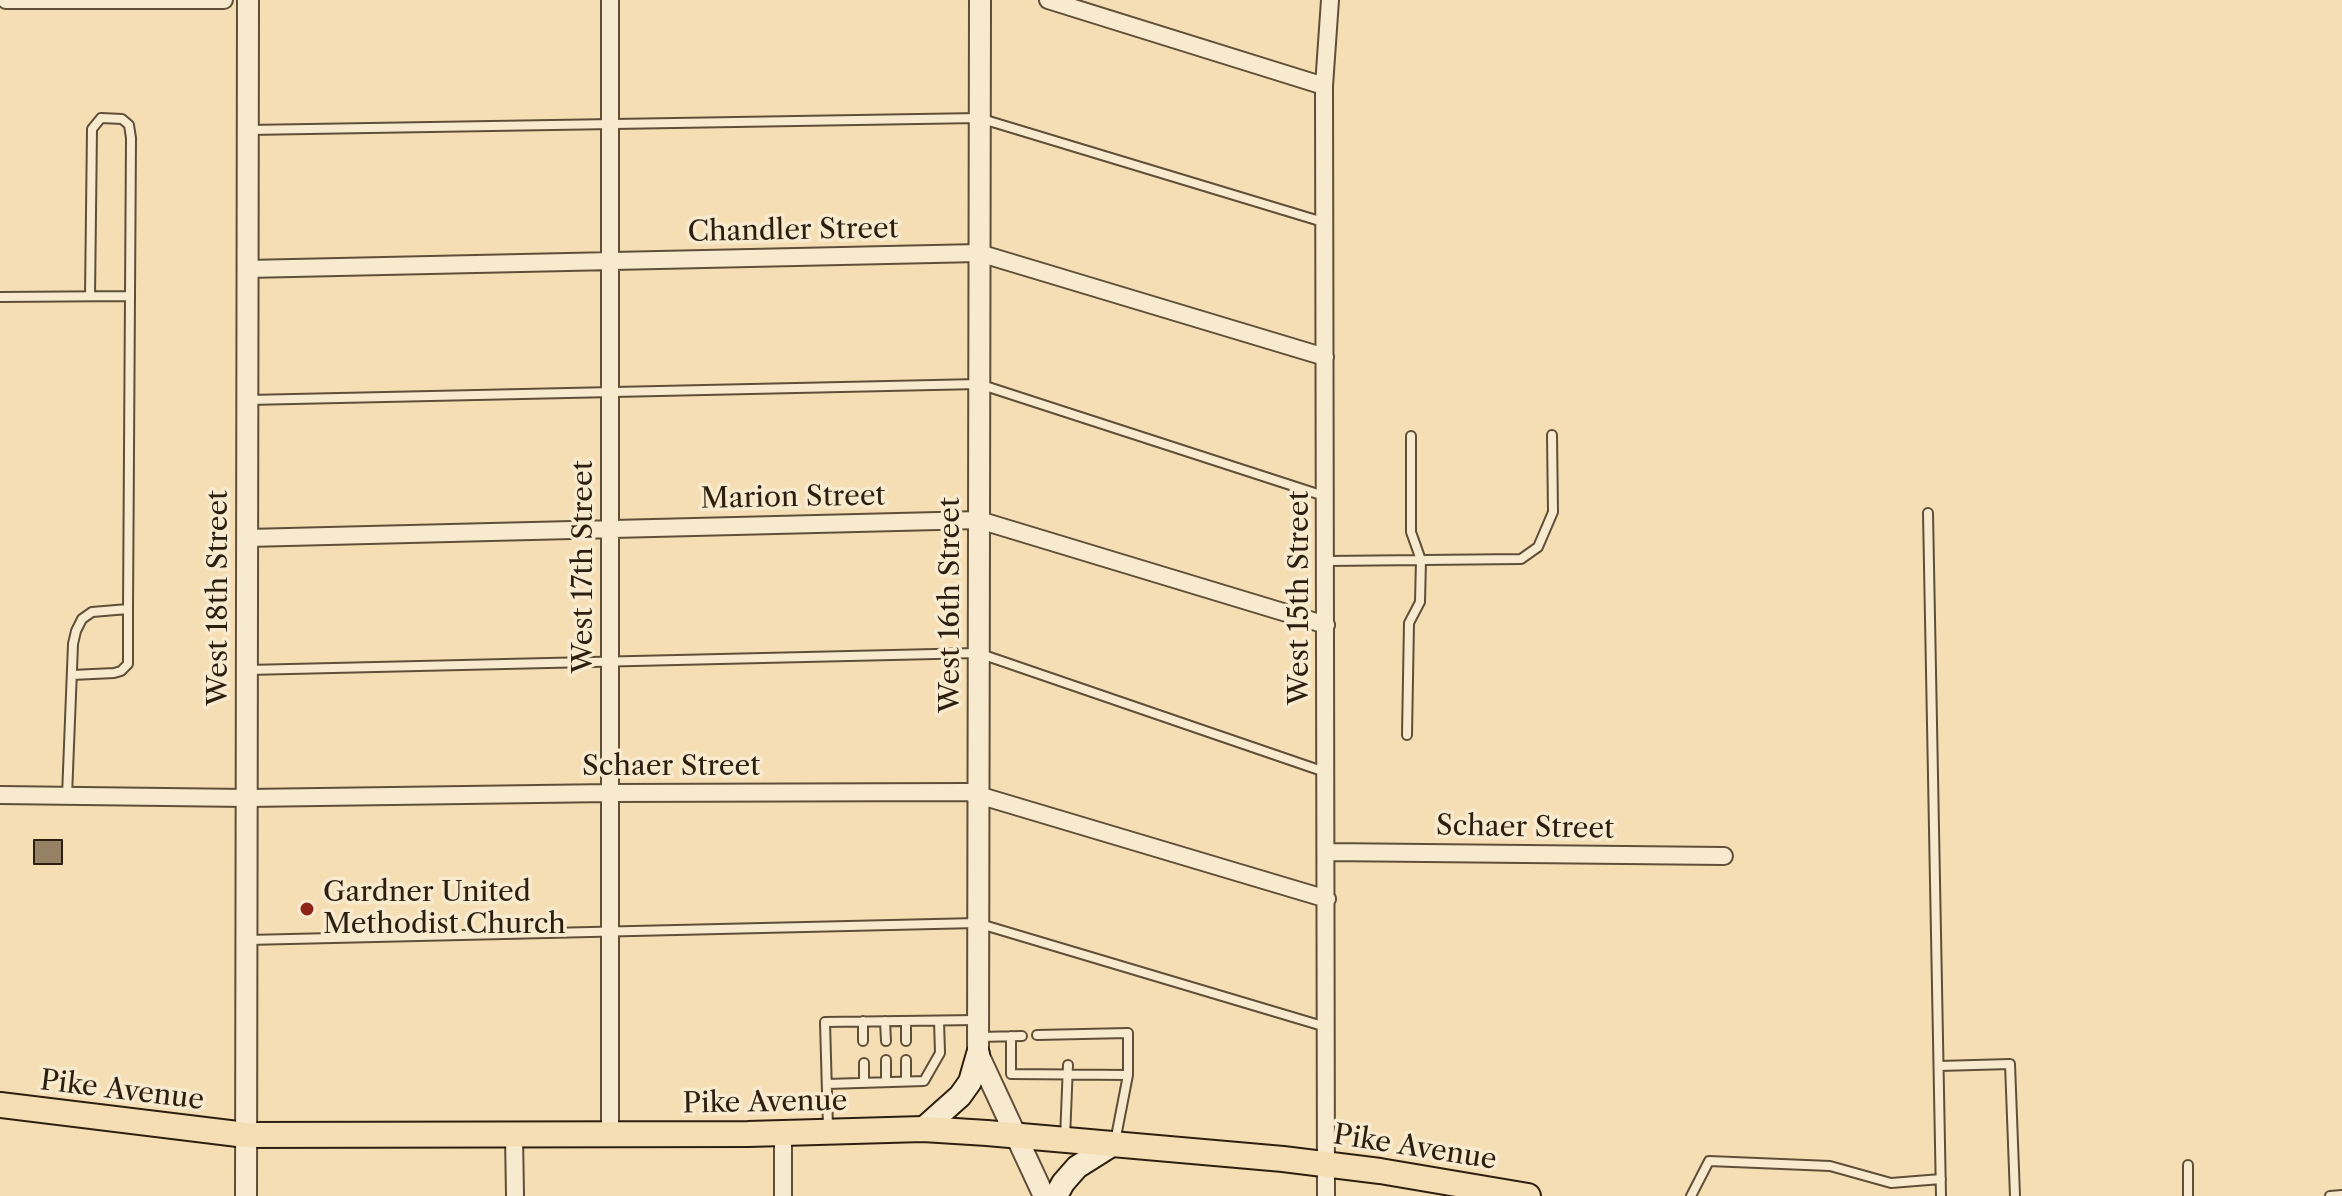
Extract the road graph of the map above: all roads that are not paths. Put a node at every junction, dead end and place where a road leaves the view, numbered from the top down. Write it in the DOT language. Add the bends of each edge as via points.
graph roads {
  1 [pos="6,0"];
  2 [pos="224,0"];
  3 [pos="248,0"];
  4 [pos="610,0"];
  5 [pos="980,0"];
  6 [pos="1048,0"];
  7 [pos="1330,0"];
  8 [pos="1324,86"];
  9 [pos="979,118"];
  10 [pos="610,124"];
  11 [pos="248,130"];
  12 [pos="1325,222"];
  13 [pos="979,253"];
  14 [pos="610,261"];
  15 [pos="247,269"];
  16 [pos="90,296"];
  17 [pos="130,296"];
  18 [pos="0,297"];
  19 [pos="1325,357"];
  20 [pos="979,384"];
  21 [pos="610,392"];
  22 [pos="247,400"];
  23 [pos="1552,435"];
  24 [pos="1411,436"];
  25 [pos="1325,496"];
  26 [pos="1928,513"];
  27 [pos="979,520"];
  28 [pos="610,529"];
  29 [pos="247,538"];
  30 [pos="1421,560"];
  31 [pos="1326,561"];
  32 [pos="128,609"];
  33 [pos="1326,625"];
  34 [pos="978,653"];
  35 [pos="610,662"];
  36 [pos="247,670"];
  37 [pos="72,675"];
  38 [pos="1407,735"];
  39 [pos="1326,772"];
  40 [pos="610,793"];
  41 [pos="977,794"];
  42 [pos="0,795"];
  43 [pos="67,796"];
  44 [pos="247,798"];
  45 [pos="1326,852"];
  46 [pos="1724,856"];
  47 [pos="1327,899"];
  48 [pos="977,923"];
  49 [pos="610,931"];
  50 [pos="246,940"];
  51 [pos="863,1021"];
  52 [pos="885,1021"];
  53 [pos="906,1021"];
  54 [pos="939,1021"];
  55 [pos="1327,1028"];
  56 [pos="1093,1034"];
  57 [pos="1068,1035"];
  58 [pos="1011,1036"];
  59 [pos="1022,1036"];
  60 [pos="977,1037"];
  61 [pos="863,1041"];
  62 [pos="886,1041"];
  63 [pos="906,1041"];
  64 [pos="1068,1047"];
  65 [pos="1093,1047"];
  66 [pos="1045,1048"];
  67 [pos="886,1060"];
  68 [pos="906,1060"];
  69 [pos="864,1063"];
  70 [pos="1092,1064"];
  71 [pos="1939,1066"];
  72 [pos="1067,1070"];
  73 [pos="1092,1075"];
  74 [pos="1128,1075"];
  75 [pos="906,1081"];
  76 [pos="886,1082"];
  77 [pos="864,1083"];
  78 [pos="827,1084"];
  79 [pos="0,1105"];
  80 [pos="923,1129"];
  81 [pos="828,1132"];
  82 [pos="783,1133"];
  83 [pos="246,1135"];
  84 [pos="514,1135"];
  85 [pos="610,1135"];
  86 [pos="1015,1136"];
  87 [pos="1065,1139"];
  88 [pos="1115,1143"];
  89 [pos="1327,1164"];
  90 [pos="2188,1165"];
  91 [pos="1941,1179"];
  92 [pos="2342,1195"];
  93 [pos="246,1196"];
  94 [pos="515,1196"];
  95 [pos="783,1196"];
  96 [pos="1044,1196"];
  97 [pos="1056,1196"];
  98 [pos="1326,1196"];
  99 [pos="1528,1196"];
  100 [pos="1691,1196"];
  101 [pos="1941,1196"];
  102 [pos="2015,1196"];
  103 [pos="2188,1196"];
  104 [pos="2330,1196"];
  1 -- 2 [label="street"];
  3 -- 11 [label="street, West 18th Street"];
  4 -- 10 [label="street, West 17th Street"];
  5 -- 9 [label="street, West 16th Street"];
  6 -- 8 [label="street"];
  7 -- 8 [label="street, West 15th Street"];
  8 -- 12 [label="street, West 15th Street"];
  9 -- 10 [label="lane"];
  9 -- 12 [label="lane"];
  9 -- 13 [label="street, West 16th Street"];
  10 -- 11 [label="lane"];
  10 -- 14 [label="street, West 17th Street"];
  11 -- 15 [label="street, West 18th Street"];
  12 -- 19 [label="street, West 15th Street"];
  13 -- 14 [label="street, Chandler Street"];
  13 -- 19 [label="street, Chandler Street"];
  13 -- 20 [label="street, West 16th Street"];
  14 -- 15 [label="street, Chandler Street"];
  14 -- 21 [label="street, West 17th Street"];
  15 -- 22 [label="street, West 18th Street"];
  16 -- 17 [label="lane"];
  16 -- 17 [label="lane" via="92,129 109,117 129,125 131,138"];
  16 -- 18 [label="lane"];
  17 -- 32 [label="lane"];
  19 -- 25 [label="street, West 15th Street"];
  20 -- 21 [label="lane"];
  20 -- 25 [label="lane"];
  20 -- 27 [label="street, West 16th Street"];
  21 -- 22 [label="lane"];
  21 -- 28 [label="street, West 17th Street"];
  22 -- 29 [label="street, West 18th Street"];
  23 -- 30 [label="lane" via="1553,512 1538,547 1521,559"];
  24 -- 30 [label="lane" via="1411,532"];
  25 -- 31 [label="street, West 15th Street"];
  26 -- 71 [label="lane"];
  27 -- 28 [label="street, Marion Street"];
  27 -- 33 [label="street, Marion Street"];
  27 -- 34 [label="street, West 16th Street"];
  28 -- 29 [label="street, Marion Street"];
  28 -- 35 [label="street, West 17th Street"];
  29 -- 36 [label="street, West 18th Street"];
  30 -- 31 [label="lane"];
  30 -- 38 [label="lane" via="1420,602 1409,623"];
  31 -- 33 [label="street, West 15th Street"];
  32 -- 37 [label="lane" via="104,609 82,619 73,644"];
  32 -- 37 [label="lane" via="128,664 114,673"];
  33 -- 39 [label="street, West 15th Street"];
  34 -- 35 [label="lane"];
  34 -- 39 [label="lane"];
  34 -- 41 [label="street, West 16th Street"];
  35 -- 36 [label="lane"];
  35 -- 40 [label="street, West 17th Street"];
  36 -- 44 [label="street, West 18th Street"];
  37 -- 43 [label="lane"];
  39 -- 45 [label="street, West 15th Street"];
  40 -- 41 [label="street, Schaer Street"];
  40 -- 44 [label="street, Schaer Street"];
  40 -- 49 [label="street, West 17th Street"];
  41 -- 47 [label="street, Schaer Street"];
  41 -- 48 [label="street, West 16th Street"];
  42 -- 43 [label="street, Schaer Street"];
  43 -- 44 [label="street, Schaer Street"];
  44 -- 50 [label="street, West 18th Street"];
  45 -- 46 [label="street, Schaer Street"];
  45 -- 47 [label="street, West 15th Street"];
  47 -- 55 [label="street, West 15th Street"];
  48 -- 49 [label="lane"];
  48 -- 55 [label="lane"];
  48 -- 60 [label="street, West 16th Street"];
  49 -- 50 [label="lane"];
  49 -- 85 [label="street, West 17th Street"];
  50 -- 83 [label="street, West 18th Street"];
  51 -- 52 [label="lane"];
  51 -- 61 [label="lane"];
  51 -- 78 [label="lane" via="825,1022"];
  52 -- 53 [label="lane"];
  52 -- 62 [label="lane"];
  53 -- 54 [label="lane"];
  53 -- 63 [label="lane"];
  54 -- 60 [label="lane"];
  54 -- 75 [label="lane" via="940,1053 924,1081"];
  55 -- 89 [label="street, West 15th Street"];
  56 -- 57 [label="lane"];
  56 -- 65 [label="lane"];
  56 -- 74 [label="lane" via="1128,1033"];
  57 -- 64 [label="lane"];
  57 -- 66 [label="lane" via="1041,1035"];
  58 -- 59 [label="lane"];
  58 -- 60 [label="lane"];
  58 -- 72 [label="lane" via="1011,1074"];
  60 -- 80 [label="main road" via="970,1082"];
  60 -- 86 [label="street, West 16th Street"];
  67 -- 76 [label="lane"];
  68 -- 75 [label="lane"];
  69 -- 77 [label="lane"];
  70 -- 73 [label="lane"];
  71 -- 91 [label="lane"];
  71 -- 102 [label="lane" via="2010,1064"];
  72 -- 73 [label="lane"];
  72 -- 87 [label="lane"];
  73 -- 74 [label="lane"];
  74 -- 88 [label="lane"];
  75 -- 76 [label="lane"];
  76 -- 77 [label="lane"];
  77 -- 78 [label="lane"];
  78 -- 81 [label="lane"];
  79 -- 83 [label="main road, Pike Avenue"];
  80 -- 81 [label="main road, Pike Avenue"];
  80 -- 86 [label="main road, Pike Avenue"];
  81 -- 82 [label="main road, Pike Avenue"];
  82 -- 85 [label="main road, Pike Avenue"];
  82 -- 95 [label="street"];
  83 -- 84 [label="main road, Pike Avenue"];
  83 -- 93 [label="street, West 18th Street"];
  84 -- 85 [label="main road, Pike Avenue"];
  84 -- 94 [label="street"];
  86 -- 87 [label="main road, Pike Avenue"];
  86 -- 96 [label="street, West 16th Street"];
  87 -- 88 [label="main road, Pike Avenue"];
  88 -- 89 [label="main road, Pike Avenue"];
  88 -- 97 [label="main road" via="1077,1167"];
  89 -- 98 [label="street, West 15th Street"];
  89 -- 99 [label="main road, Pike Avenue"];
  90 -- 103 [label="lane"];
  91 -- 100 [label="lane" via="1891,1183 1830,1166 1709,1161"];
  91 -- 101 [label="lane"];
  92 -- 104 [label="lane"];
}
